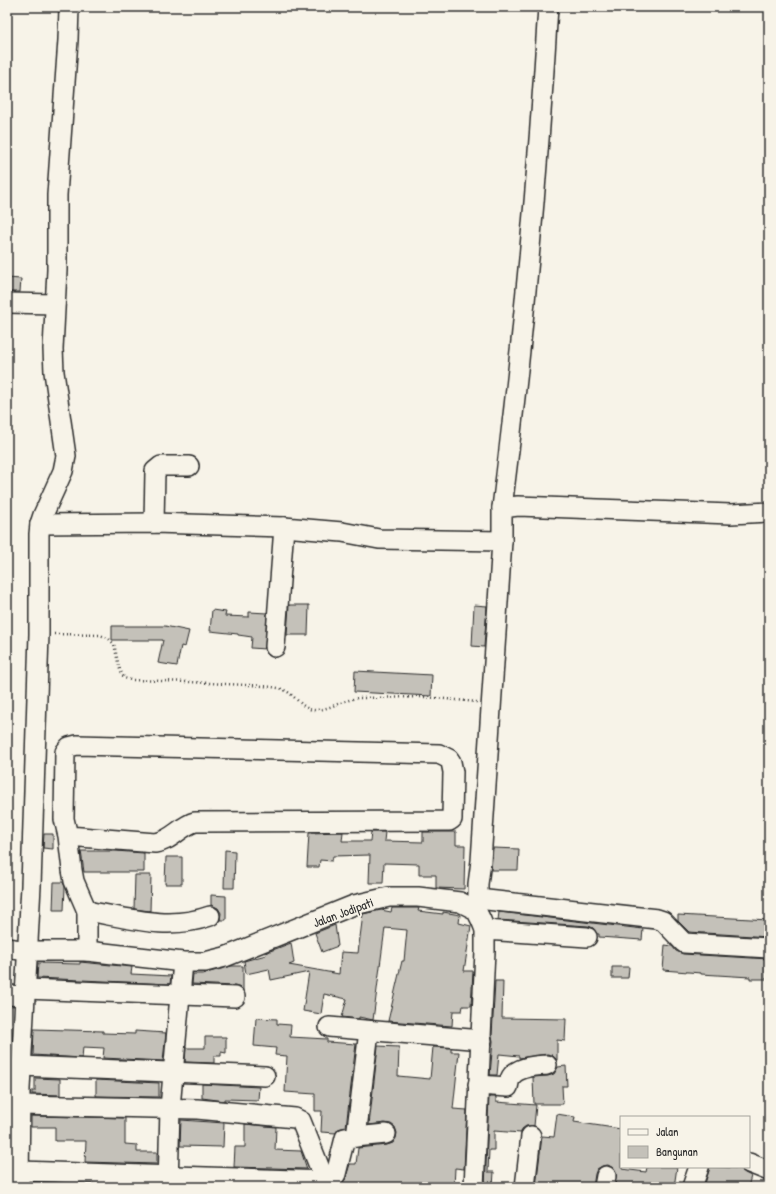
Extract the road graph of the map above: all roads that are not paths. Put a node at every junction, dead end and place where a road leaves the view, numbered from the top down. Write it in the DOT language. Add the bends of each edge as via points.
graph roads {
  1 [pos="69,7"];
  2 [pos="548,7"];
  3 [pos="7,303"];
  4 [pos="55,304"];
  5 [pos="189,466"];
  6 [pos="502,508"];
  7 [pos="769,512"];
  8 [pos="154,523"];
  9 [pos="40,524"];
  10 [pos="284,526"];
  11 [pos="502,541"];
  12 [pos="275,647"];
  13 [pos="68,836"];
  14 [pos="477,905"];
  15 [pos="87,911"];
  16 [pos="210,916"];
  17 [pos="485,930"];
  18 [pos="587,937"];
  19 [pos="7,948"];
  20 [pos="769,948"];
  21 [pos="27,951"];
  22 [pos="87,951"];
  23 [pos="183,962"];
  24 [pos="19,993"];
  25 [pos="180,995"];
  26 [pos="235,997"];
  27 [pos="328,1027"];
  28 [pos="369,1031"];
  29 [pos="482,1040"];
  30 [pos="17,1054"];
  31 [pos="547,1065"];
  32 [pos="173,1072"];
  33 [pos="265,1076"];
  34 [pos="478,1085"];
  35 [pos="16,1095"];
  36 [pos="170,1108"];
  37 [pos="386,1134"];
  38 [pos="531,1136"];
  39 [pos="356,1137"];
  40 [pos="750,1163"];
  41 [pos="699,1168"];
  42 [pos="769,1171"];
  43 [pos="20,1179"];
  44 [pos="169,1181"];
  45 [pos="326,1182"];
  46 [pos="474,1187"];
  47 [pos="525,1187"];
  48 [pos="692,1187"];
  1 -- 4 [label="street" via="57,195"];
  2 -- 6 [label="street" via="527,289"];
  3 -- 4 [label="street"];
  4 -- 9 [label="street" via="54,372 66,456 63,471"];
  5 -- 8 [label="street" via="161,466 156,469"];
  6 -- 7 [label="street" via="518,506 731,514"];
  6 -- 11 [label="street"];
  8 -- 9 [label="street"];
  8 -- 10 [label="street"];
  9 -- 21 [label="street" via="39,634"];
  10 -- 11 [label="street" via="342,532 378,539"];
  10 -- 12 [label="street"];
  11 -- 14 [label="street"];
  13 -- 13 [label="street" via="64,819 66,752 72,745 439,754 449,758 453,767 452,819 449,821 195,822 168,839 156,843"];
  13 -- 15 [label="street" via="74,881"];
  14 -- 17 [label="street"];
  14 -- 20 [label="street, Jalan Jodipati" via="658,919 684,943"];
  14 -- 23 [label="street, Jalan Jodipati" via="418,897 388,897 354,905 225,957 205,962"];
  15 -- 16 [label="street" via="164,924"];
  15 -- 22 [label="street"];
  17 -- 18 [label="street"];
  17 -- 29 [label="street"];
  19 -- 21 [label="street, Jalan Jodipati"];
  21 -- 22 [label="street, Jalan Jodipati"];
  21 -- 24 [label="street"];
  22 -- 23 [label="street, Jalan Jodipati"];
  23 -- 25 [label="street"];
  24 -- 25 [label="street"];
  24 -- 30 [label="street"];
  25 -- 26 [label="street"];
  25 -- 32 [label="street"];
  27 -- 28 [label="street"];
  28 -- 29 [label="street"];
  28 -- 39 [label="street"];
  29 -- 34 [label="street"];
  30 -- 32 [label="street"];
  30 -- 35 [label="street"];
  31 -- 34 [label="street" via="520,1070 504,1086"];
  32 -- 33 [label="street"];
  32 -- 36 [label="street"];
  34 -- 46 [label="street"];
  35 -- 36 [label="street"];
  35 -- 43 [label="street"];
  36 -- 44 [label="street"];
  36 -- 45 [label="street" via="298,1118"];
  37 -- 39 [label="street"];
  38 -- 47 [label="street"];
  39 -- 45 [label="street" via="344,1138 336,1174"];
  40 -- 42 [label="street"];
  41 -- 48 [label="street"];
  43 -- 44 [label="street"];
  44 -- 45 [label="street"];
}
